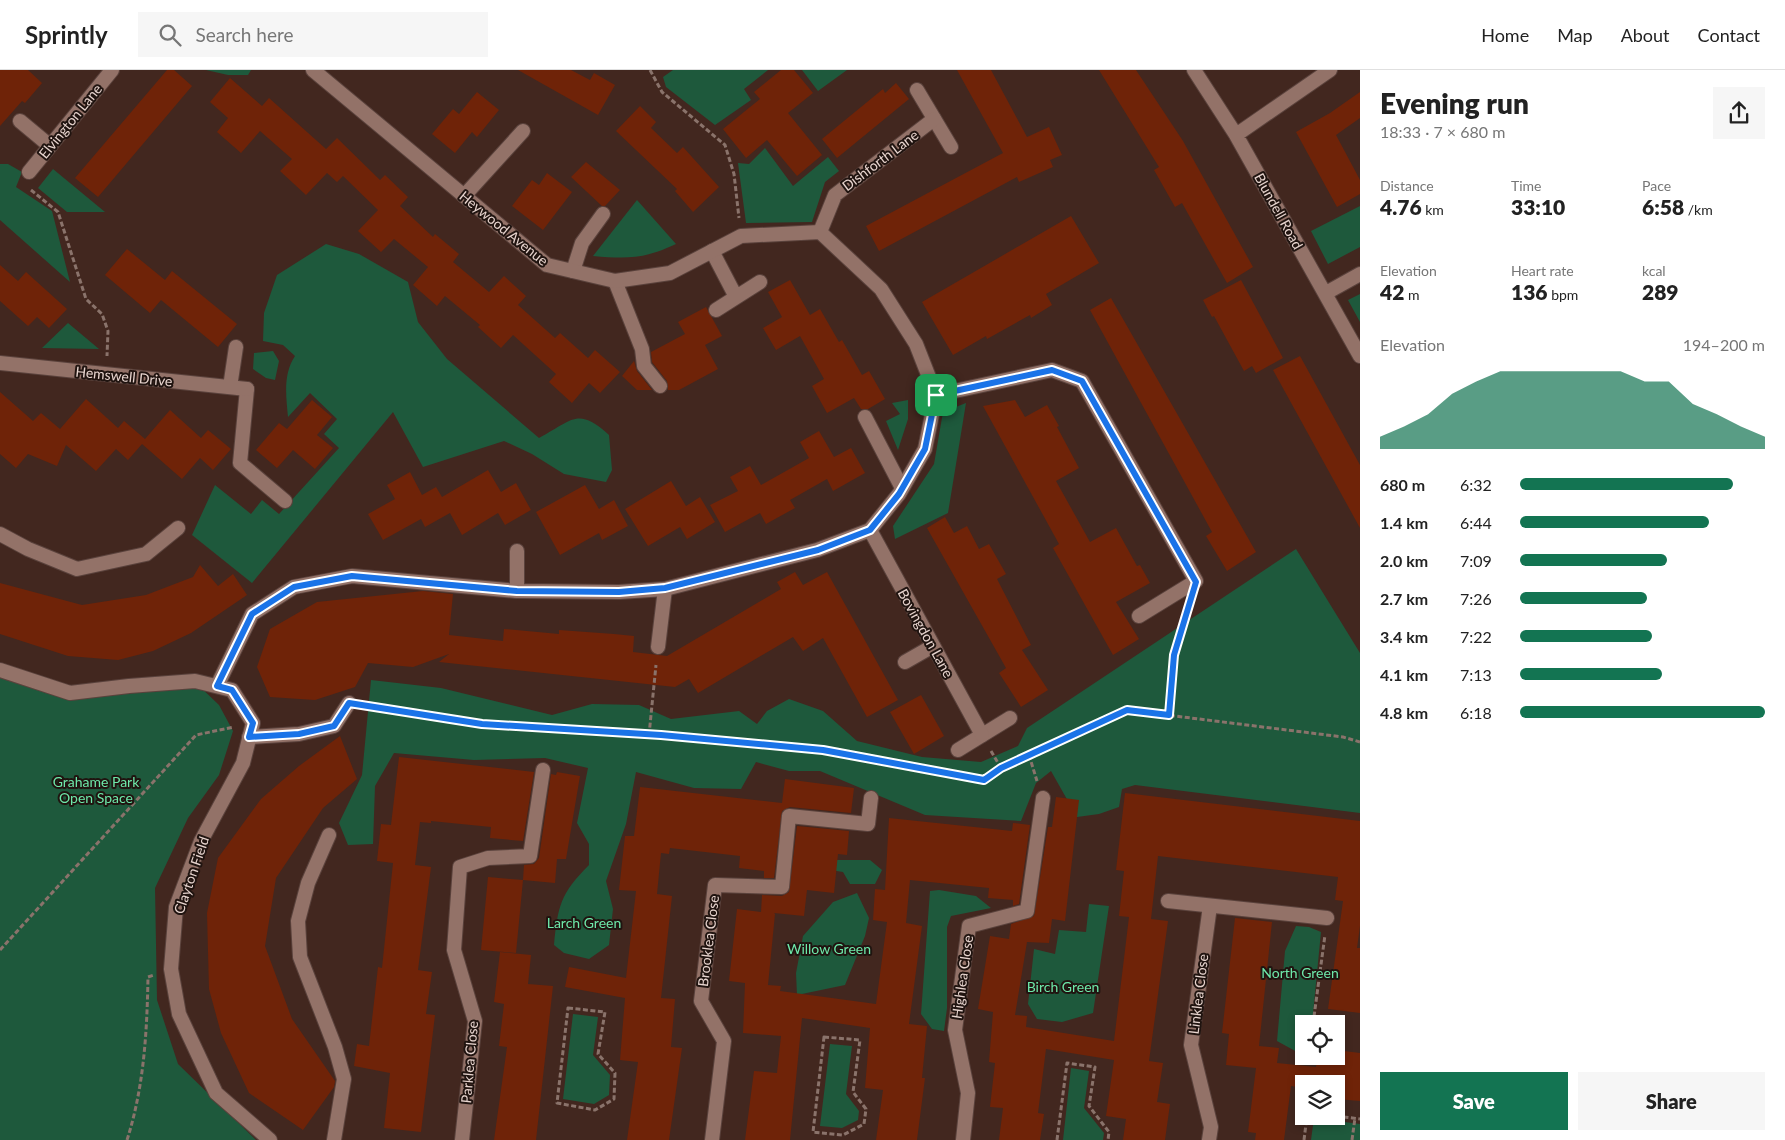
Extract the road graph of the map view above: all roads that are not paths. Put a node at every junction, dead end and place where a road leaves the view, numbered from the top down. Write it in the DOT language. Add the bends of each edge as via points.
graph roads {
  1 [pos="112,70"];
  2 [pos="314,70"];
  3 [pos="1194,70"];
  4 [pos="1330,70"];
  5 [pos="917,90"];
  6 [pos="934,119"];
  7 [pos="20,121"];
  8 [pos="523,131"];
  9 [pos="1236,135"];
  10 [pos="50,146"];
  11 [pos="951,147"];
  12 [pos="29,172"];
  13 [pos="464,196"];
  14 [pos="603,214"];
  15 [pos="820,232"];
  16 [pos="712,251"];
  17 [pos="573,271"];
  18 [pos="1360,274"];
  19 [pos="615,281"];
  20 [pos="760,282"];
  21 [pos="1326,293"];
  22 [pos="736,297"];
  23 [pos="716,310"];
  24 [pos="236,347"];
  25 [pos="1360,356"];
  26 [pos="0,363"];
  27 [pos="660,386"];
  28 [pos="230,387"];
  29 [pos="936,395"];
  30 [pos="865,417"];
  31 [pos="902,488"];
  32 [pos="285,501"];
  33 [pos="178,528"];
  34 [pos="870,530"];
  35 [pos="0,534"];
  36 [pos="517,551"];
  37 [pos="665,588"];
  38 [pos="517,591"];
  39 [pos="1139,616"];
  40 [pos="933,646"];
  41 [pos="658,647"];
  42 [pos="905,662"];
  43 [pos="0,670"];
  44 [pos="217,686"];
  45 [pos="349,703"];
  46 [pos="1010,718"];
  47 [pos="982,735"];
  48 [pos="249,737"];
  49 [pos="958,750"];
  50 [pos="543,770"];
  51 [pos="871,798"];
  52 [pos="1043,798"];
  53 [pos="329,836"];
  54 [pos="1168,901"];
  55 [pos="1210,906"];
  56 [pos="1327,918"];
  57 [pos="270,1140"];
  58 [pos="334,1140"];
  59 [pos="462,1140"];
  60 [pos="712,1140"];
  61 [pos="963,1140"];
  62 [pos="1209,1140"];
  1 -- 10 [label="street, Elvington Lane"];
  2 -- 13 [label="street, Heywood Avenue"];
  3 -- 9 [label="street, Blundell Road"];
  4 -- 9 [label="street"];
  5 -- 6 [label="street"];
  6 -- 11 [label="street"];
  6 -- 15 [label="street, Dishforth Lane" via="835,195"];
  7 -- 10 [label="street"];
  8 -- 13 [label="street"];
  9 -- 21 [label="street, Blundell Road"];
  10 -- 12 [label="street, Elvington Lane"];
  13 -- 17 [label="street, Heywood Avenue" via="547,265"];
  14 -- 17 [label="street" via="582,243"];
  15 -- 16 [label="street, Heywood Avenue" via="741,236"];
  15 -- 29 [label="street" via="881,289 916,344"];
  16 -- 19 [label="street, Heywood Avenue" via="670,273"];
  16 -- 22 [label="street"];
  17 -- 19 [label="street, Heywood Avenue"];
  18 -- 21 [label="street"];
  19 -- 27 [label="street" via="642,349 644,366"];
  20 -- 22 [label="street"];
  21 -- 25 [label="street, Blundell Road"];
  22 -- 23 [label="street"];
  24 -- 28 [label="street"];
  26 -- 28 [label="street, Hemswell Drive"];
  28 -- 32 [label="street, Hemswell Drive" via="247,389 240,462"];
  29 -- 31 [label="street" via="925,449"];
  29 -- 39 [label="street" via="1052,370 1082,381 1196,582"];
  30 -- 31 [label="street"];
  31 -- 34 [label="street"];
  33 -- 35 [label="street" via="146,554 77,569"];
  34 -- 37 [label="street" via="818,550"];
  34 -- 40 [label="street, Bovingdon Lane"];
  36 -- 38 [label="street"];
  37 -- 38 [label="street" via="619,592"];
  37 -- 41 [label="street"];
  38 -- 44 [label="street" via="352,576 294,587 252,614"];
  40 -- 42 [label="street"];
  40 -- 47 [label="street, Bovingdon Lane"];
  43 -- 44 [label="street" via="70,694 195,681"];
  44 -- 48 [label="street, Clayton Field" via="232,690 253,723"];
  45 -- 48 [label="street" via="334,726 299,734"];
  46 -- 47 [label="street"];
  47 -- 49 [label="street"];
  48 -- 57 [label="street, Clayton Field" via="243,763 201,841 176,907 171,969 179,1014 216,1093"];
  50 -- 59 [label="street, Parklea Close" via="530,856 488,858 460,867 454,950 475,1021"];
  51 -- 60 [label="street, Brooklea Close" via="868,824 789,816 782,887 715,885 701,1001 724,1041"];
  52 -- 61 [label="street, Highlea Close" via="1027,911 969,926 955,1030 968,1092"];
  53 -- 58 [label="street" via="308,883 298,921 300,957 344,1079"];
  54 -- 55 [label="street"];
  55 -- 56 [label="street"];
  55 -- 62 [label="street, Linklea Close" via="1191,1045 1211,1127"];
}
